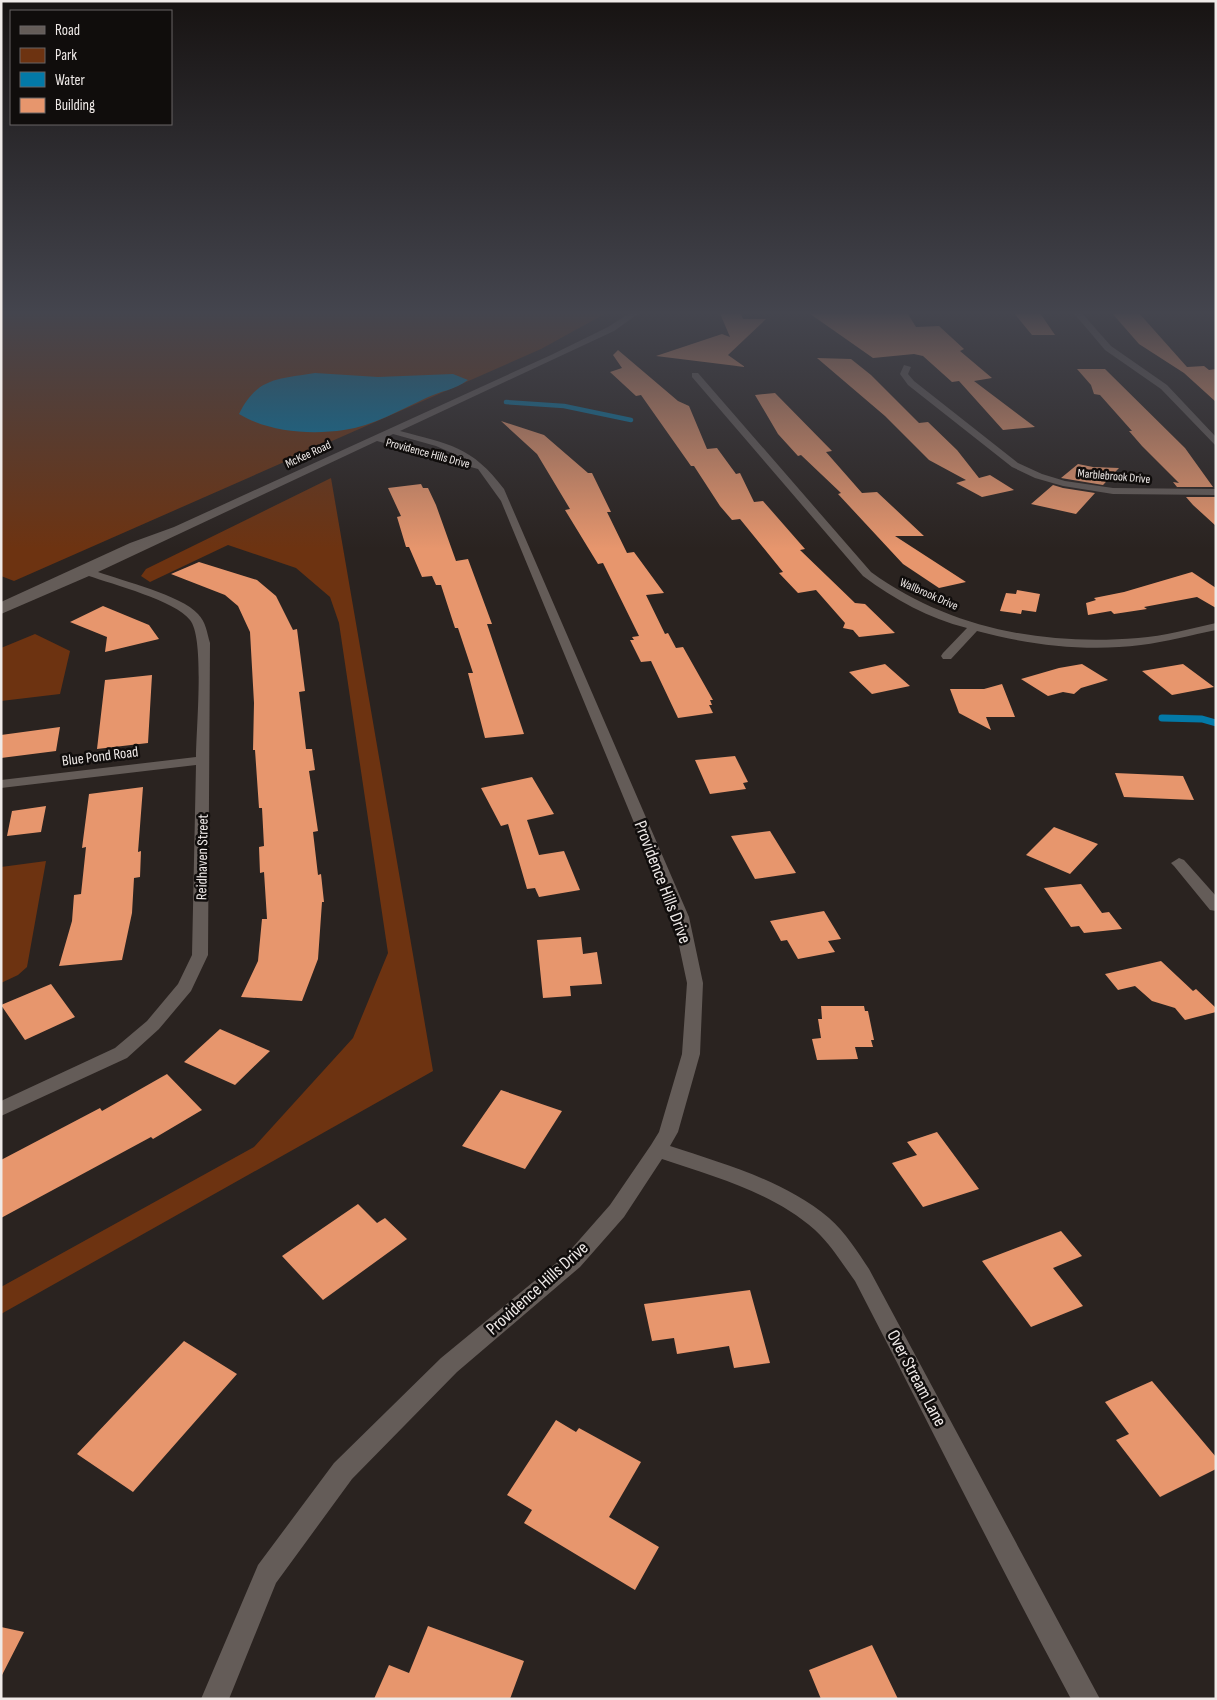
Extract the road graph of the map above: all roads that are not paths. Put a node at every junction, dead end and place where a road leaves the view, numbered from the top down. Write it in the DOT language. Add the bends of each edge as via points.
graph roads {
  1 [pos="481,390"];
  2 [pos="708,390"];
  3 [pos="921,390"];
  4 [pos="1167,390"];
  5 [pos="391,431"];
  6 [pos="375,438"];
  7 [pos="1216,443"];
  8 [pos="481,467"];
  9 [pos="1216,492"];
  10 [pos="178,529"];
  11 [pos="89,573"];
  12 [pos="1,606"];
  13 [pos="1,611"];
  14 [pos="1216,626"];
  15 [pos="975,627"];
  16 [pos="947,656"];
  17 [pos="203,760"];
  18 [pos="1,784"];
  19 [pos="1178,863"];
  20 [pos="1216,906"];
  21 [pos="1,1109"];
  22 [pos="658,1150"];
  23 [pos="215,1699"];
  24 [pos="1086,1699"];
  1 -- 5 [label="street, McKee Road"];
  2 -- 15 [label="street, Wallbrook Drive" via="867,574 898,597"];
  3 -- 9 [label="street, Marblebrook Drive" via="1027,472 1093,489"];
  4 -- 7 [label="street"];
  5 -- 6 [label="street, McKee Road"];
  5 -- 8 [label="street, Providence Hills Drive" via="458,450"];
  6 -- 8 [label="street, Providence Hills Drive"];
  6 -- 10 [label="street, McKee Road"];
  8 -- 22 [label="street, Providence Hills Drive" via="500,489 506,502 681,917 690,952 696,1000 691,1054 668,1132"];
  10 -- 11 [label="street, McKee Road"];
  10 -- 12 [label="street, McKee Road" via="134,545"];
  11 -- 13 [label="street, McKee Road"];
  11 -- 17 [label="street, Reidhaven Street" via="176,606 190,613 199,624 204,643"];
  14 -- 15 [label="street, Wallbrook Drive" via="1161,639 1114,643 1044,639"];
  15 -- 16 [label="street"];
  17 -- 18 [label="street, Blue Pond Road"];
  17 -- 21 [label="street, Reidhaven Street" via="200,955 185,987 153,1025 121,1053"];
  19 -- 20 [label="street"];
  22 -- 23 [label="street, Providence Hills Drive" via="617,1211 573,1261 449,1365 343,1471 267,1574"];
  22 -- 24 [label="street, Over Stream Lane" via="754,1183 816,1220 840,1243 862,1275"];
}
